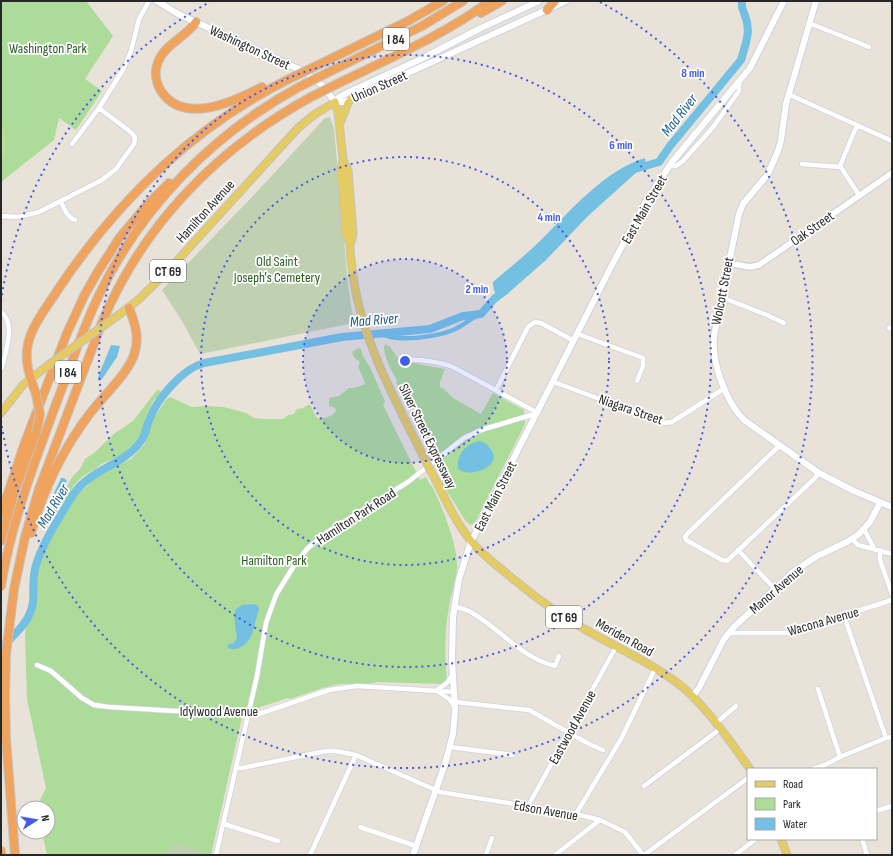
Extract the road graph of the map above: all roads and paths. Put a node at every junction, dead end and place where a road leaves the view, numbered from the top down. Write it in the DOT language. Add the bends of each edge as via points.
graph roads {
  1 [pos="149,1"];
  2 [pos="157,1"];
  3 [pos="443,1"];
  4 [pos="463,1"];
  5 [pos="490,1"];
  6 [pos="502,1"];
  7 [pos="539,1"];
  8 [pos="556,1"];
  9 [pos="566,1"];
  10 [pos="784,1"];
  11 [pos="816,1"];
  12 [pos="547,10"];
  13 [pos="462,20"];
  14 [pos="196,22"];
  15 [pos="809,23"];
  16 [pos="869,47"];
  17 [pos="284,82"];
  18 [pos="788,94"];
  19 [pos="352,98"];
  20 [pos="335,102"];
  21 [pos="98,108"];
  22 [pos="339,125"];
  23 [pos="857,125"];
  24 [pos="892,141"];
  25 [pos="72,144"];
  26 [pos="802,164"];
  27 [pos="840,167"];
  28 [pos="892,173"];
  29 [pos="179,179"];
  30 [pos="859,196"];
  31 [pos="61,202"];
  32 [pos="1,216"];
  33 [pos="75,220"];
  34 [pos="728,263"];
  35 [pos="721,298"];
  36 [pos="129,308"];
  37 [pos="1,312"];
  38 [pos="784,323"];
  39 [pos="578,334"];
  40 [pos="574,341"];
  41 [pos="406,360"];
  42 [pos="1,369"];
  43 [pos="30,379"];
  44 [pos="637,381"];
  45 [pos="554,382"];
  46 [pos="725,388"];
  47 [pos="496,390"];
  48 [pos="1,412"];
  49 [pos="538,413"];
  50 [pos="779,446"];
  51 [pos="819,473"];
  52 [pos="880,503"];
  53 [pos="892,507"];
  54 [pos="1,514"];
  55 [pos="864,529"];
  56 [pos="852,539"];
  57 [pos="1,541"];
  58 [pos="472,542"];
  59 [pos="874,548"];
  60 [pos="738,550"];
  61 [pos="880,550"];
  62 [pos="892,554"];
  63 [pos="19,561"];
  64 [pos="1,586"];
  65 [pos="774,588"];
  66 [pos="892,594"];
  67 [pos="892,600"];
  68 [pos="454,606"];
  69 [pos="844,616"];
  70 [pos="728,633"];
  71 [pos="616,647"];
  72 [pos="559,656"];
  73 [pos="37,665"];
  74 [pos="655,668"];
  75 [pos="453,674"];
  76 [pos="818,689"];
  77 [pos="436,690"];
  78 [pos="454,692"];
  79 [pos="692,697"];
  80 [pos="455,704"];
  81 [pos="736,706"];
  82 [pos="249,713"];
  83 [pos="718,726"];
  84 [pos="569,732"];
  85 [pos="892,737"];
  86 [pos="886,738"];
  87 [pos="450,747"];
  88 [pos="603,750"];
  89 [pos="356,755"];
  90 [pos="512,755"];
  91 [pos="840,757"];
  92 [pos="236,768"];
  93 [pos="749,768"];
  94 [pos="816,768"];
  95 [pos="747,779"];
  96 [pos="644,786"];
  97 [pos="436,790"];
  98 [pos="528,806"];
  99 [pos="892,806"];
  100 [pos="877,811"];
  101 [pos="576,814"];
  102 [pos="600,820"];
  103 [pos="224,824"];
  104 [pos="360,827"];
  105 [pos="14,836"];
  106 [pos="492,838"];
  107 [pos="755,840"];
  108 [pos="781,840"];
  109 [pos="862,840"];
  110 [pos="278,841"];
  111 [pos="416,846"];
  112 [pos="1,851"];
  113 [pos="1,855"];
  114 [pos="15,855"];
  115 [pos="20,855"];
  116 [pos="216,855"];
  117 [pos="310,855"];
  118 [pos="413,855"];
  119 [pos="486,855"];
  120 [pos="555,855"];
  121 [pos="643,855"];
  122 [pos="735,855"];
  123 [pos="787,855"];
  124 [pos="867,855"];
  1 -- 21 [label="street" via="139,19 124,68"];
  2 -- 14 [label="main road, Washington Street"];
  3 -- 17 [label="highway, bridge"];
  4 -- 29 [label="highway, I 84, bridge" via="422,26 299,87 261,110 232,131"];
  5 -- 13 [label="highway, I 84"];
  6 -- 13 [label="highway" via="474,18"];
  7 -- 20 [label="main road, Union Street" via="340,96"];
  8 -- 12 [label="highway"];
  9 -- 12 [label="main road, Union Street"];
  10 -- 39 [label="main road, East Main Street" via="754,62 669,166 652,192"];
  11 -- 15 [label="main road, Wolcott Street"];
  12 -- 19 [label="main road, Union Street"];
  13 -- 63 [label="highway, I 84, bridge" via="311,97 257,130 212,166 172,207 133,262 104,318 31,513"];
  14 -- 17 [label="highway" via="165,52 158,64 157,84 169,100 186,108 211,108 232,102 266,85"];
  14 -- 20 [label="main road, Washington Street" via="308,74 325,88"];
  15 -- 16 [label="street"];
  15 -- 18 [label="main road, Wolcott Street"];
  17 -- 43 [label="highway" via="232,111 188,144 154,173 113,216 70,272 32,331 26,355"];
  18 -- 23 [label="street"];
  18 -- 34 [label="main road, Wolcott Street" via="780,147 768,173 739,212"];
  19 -- 20 [label="main road, Union Street" via="342,103"];
  19 -- 22 [label="main road"];
  20 -- 22 [label="main road, Silver Street Expressway / CT 69"];
  20 -- 36 [label="main road, Hamilton Avenue / CT 69" via="298,128 167,272"];
  21 -- 25 [label="street"];
  21 -- 31 [label="street" via="132,133 135,138 134,144 109,176"];
  22 -- 58 [label="main road, Silver Street Expressway / CT 69, bridge" via="346,236 350,244 356,293 365,328 387,382 425,460 454,518"];
  23 -- 24 [label="street"];
  23 -- 27 [label="street"];
  26 -- 27 [label="street"];
  27 -- 30 [label="street"];
  28 -- 30 [label="street, Oak Street"];
  29 -- 54 [label="highway" via="163,188 129,226 107,256 84,296 67,333"];
  29 -- 64 [label="highway, I 84" via="134,235 115,264 95,304 27,482 12,532"];
  30 -- 34 [label="street, Oak Street" via="759,265 750,267"];
  31 -- 32 [label="street" via="32,215"];
  31 -- 33 [label="street" via="67,215"];
  34 -- 35 [label="main road, Wolcott Street"];
  35 -- 38 [label="street"];
  35 -- 46 [label="main road, Wolcott Street" via="713,348"];
  36 -- 43 [label="main road, Hamilton Avenue / CT 69, bridge"];
  36 -- 63 [label="highway" via="136,334 133,358 87,417 63,454 42,500 26,553"];
  37 -- 42 [label="street" via="10,328"];
  39 -- 40 [label="main road, East Main Street"];
  39 -- 44 [label="street" via="643,358 643,366"];
  40 -- 45 [label="main road, East Main Street"];
  40 -- 47 [label="street" via="535,322 528,327"];
  41 -- 47 [label="street" via="450,365"];
  43 -- 48 [label="main road, Hamilton Avenue / CT 69"];
  43 -- 57 [label="highway, bridge" via="40,415"];
  45 -- 46 [label="street, Niagara Street" via="664,423 672,422"];
  45 -- 49 [label="main road, East Main Street"];
  46 -- 50 [label="main road, Wolcott Street" via="742,418"];
  47 -- 49 [label="street"];
  49 -- 58 [label="main road, East Main Street"];
  49 -- 82 [label="street, Hamilton Park Road" via="481,430 464,438 408,482 330,530 308,548 288,574 270,609"];
  50 -- 51 [label="main road, Wolcott Street"];
  50 -- 60 [label="street" via="686,534 686,540 722,560 726,561"];
  51 -- 52 [label="main road, Wolcott Street"];
  51 -- 60 [label="street"];
  52 -- 53 [label="main road, Wolcott Street"];
  52 -- 55 [label="main road, Manor Avenue"];
  55 -- 56 [label="main road, Manor Avenue"];
  55 -- 59 [label="street"];
  56 -- 59 [label="street" via="858,545"];
  56 -- 65 [label="main road, Manor Avenue" via="809,561"];
  58 -- 68 [label="main road, East Main Street" via="459,579"];
  58 -- 71 [label="main road, Meriden Road / CT 69" via="505,573 555,610"];
  59 -- 61 [label="street"];
  60 -- 65 [label="street"];
  61 -- 62 [label="street"];
  61 -- 66 [label="street" via="880,560"];
  63 -- 105 [label="highway, I 84" via="6,662 6,727"];
  65 -- 70 [label="main road, Manor Avenue"];
  67 -- 69 [label="street, Wacona Avenue"];
  68 -- 72 [label="street" via="489,624 531,657 556,666"];
  68 -- 75 [label="main road, East Main Street"];
  69 -- 70 [label="street, Wacona Avenue" via="788,633"];
  69 -- 86 [label="street"];
  70 -- 79 [label="main road, Manor Avenue"];
  71 -- 74 [label="main road, Meriden Road / CT 69"];
  71 -- 84 [label="street, Eastwood Avenue"];
  73 -- 82 [label="street, Idylwood Avenue" via="51,671 94,705"];
  74 -- 79 [label="main road, Meriden Road / CT 69"];
  74 -- 101 [label="street" via="620,739"];
  75 -- 77 [label="street" via="447,683"];
  75 -- 78 [label="main road, East Main Street"];
  76 -- 91 [label="street"];
  77 -- 78 [label="street, Idylwood Avenue"];
  77 -- 80 [label="street"];
  77 -- 82 [label="street, Idylwood Avenue" via="343,687 259,714"];
  78 -- 80 [label="main road, East Main Street"];
  79 -- 83 [label="main road, Meriden Road / CT 69"];
  80 -- 84 [label="street" via="529,710"];
  80 -- 87 [label="main road, East Main Street"];
  81 -- 83 [label="street"];
  82 -- 92 [label="street, Hamilton Park Road"];
  83 -- 93 [label="main road, Meriden Road / CT 69"];
  83 -- 96 [label="street"];
  84 -- 88 [label="street"];
  84 -- 98 [label="street, Eastwood Avenue"];
  85 -- 86 [label="street"];
  86 -- 91 [label="street"];
  87 -- 90 [label="street"];
  87 -- 97 [label="main road, East Main Street"];
  89 -- 92 [label="street, Edson Avenue" via="326,751"];
  89 -- 97 [label="street, Edson Avenue"];
  89 -- 117 [label="street"];
  91 -- 94 [label="street"];
  92 -- 103 [label="street, Hamilton Park Road"];
  95 -- 121 [label="street"];
  97 -- 98 [label="street, Edson Avenue"];
  97 -- 111 [label="main road, East Main Street"];
  98 -- 101 [label="street, Edson Avenue"];
  99 -- 100 [label="street"];
  101 -- 102 [label="street, Edson Avenue"];
  102 -- 120 [label="street"];
  102 -- 121 [label="street, Edson Avenue" via="625,832"];
  103 -- 110 [label="street"];
  103 -- 116 [label="street, Hamilton Park Road"];
  104 -- 111 [label="street"];
  105 -- 114 [label="highway, I 84"];
  105 -- 115 [label="highway"];
  106 -- 119 [label="street"];
  107 -- 122 [label="street"];
  108 -- 123 [label="main road"];
  109 -- 124 [label="street"];
  111 -- 118 [label="main road, East Main Street"];
  112 -- 113 [label="highway"];
}
